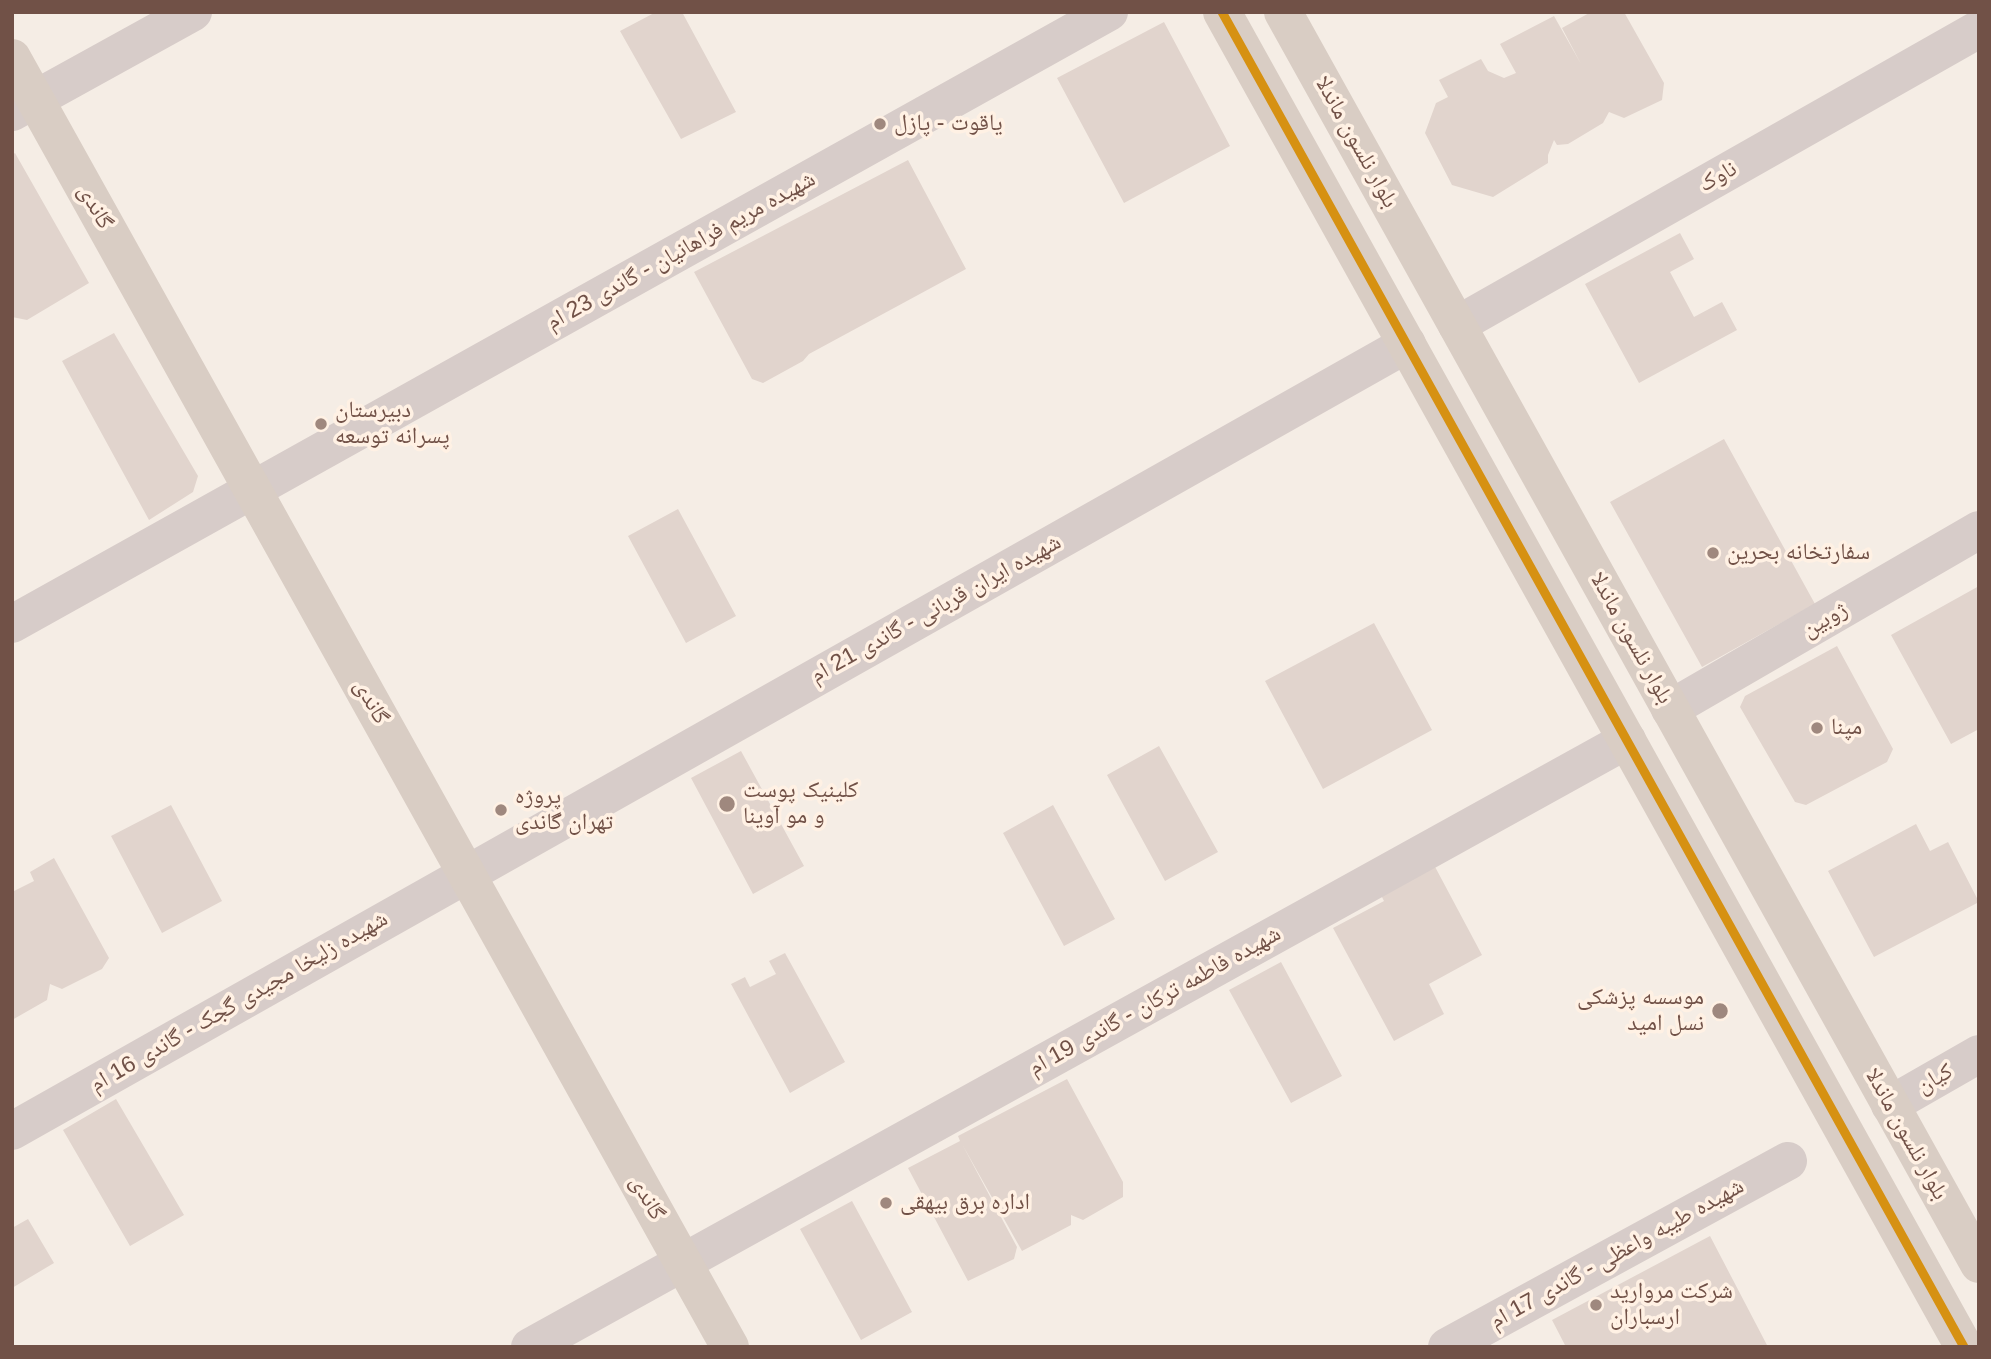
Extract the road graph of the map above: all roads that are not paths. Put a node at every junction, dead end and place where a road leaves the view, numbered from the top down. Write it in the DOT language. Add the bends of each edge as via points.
graph roads {
  1 [pos="193,12"];
  2 [pos="1109,12"];
  3 [pos="1222,12"];
  4 [pos="1283,12"];
  5 [pos="1979,29"];
  6 [pos="12,58"];
  7 [pos="24,106"];
  8 [pos="1457,325"];
  9 [pos="1407,344"];
  10 [pos="253,490"];
  11 [pos="1979,530"];
  12 [pos="12,624"];
  13 [pos="1670,709"];
  14 [pos="1627,740"];
  15 [pos="466,874"];
  16 [pos="1979,1054"];
  17 [pos="1890,1105"];
  18 [pos="12,1131"];
  19 [pos="1788,1161"];
  20 [pos="682,1261"];
  21 [pos="1979,1264"];
  22 [pos="530,1347"];
  23 [pos="730,1347"];
  24 [pos="1447,1347"];
  25 [pos="1964,1347"];
  1 -- 7 [label="street"];
  2 -- 10 [label="street, شهیده مریم فراهانیان - گاندی 23 ام"];
  3 -- 9 [label="main road"];
  4 -- 8 [label="main road, بلوار نلسون ماندلا"];
  5 -- 8 [label="street, ناوک"];
  6 -- 7 [label="main road, گاندی"];
  7 -- 10 [label="main road, گاندی"];
  8 -- 13 [label="main road, بلوار نلسون ماندلا"];
  9 -- 14 [label="main road"];
  9 -- 15 [label="street, شهیده ایران قربانی - گاندی 21 ام"];
  10 -- 12 [label="street, شهیده مریم فراهانیان - گاندی 23 ام"];
  10 -- 15 [label="main road, گاندی"];
  11 -- 13 [label="street, ژوبین"];
  13 -- 17 [label="main road, بلوار نلسون ماندلا"];
  14 -- 20 [label="street, شهیده فاطمه ترکان - گاندی 19 ام"];
  14 -- 25 [label="main road"];
  15 -- 18 [label="street, شهیده زلیخا مجیدی گجک - گاندی 16 ام"];
  15 -- 20 [label="main road, گاندی"];
  16 -- 17 [label="street, کیان"];
  17 -- 21 [label="main road, بلوار نلسون ماندلا"];
  19 -- 24 [label="street, شهیده طیبه واعظی - گاندی 17 ام"];
  20 -- 22 [label="street, شهیده فاطمه ترکان - گاندی 19 ام"];
  20 -- 23 [label="main road, گاندی"];
}
